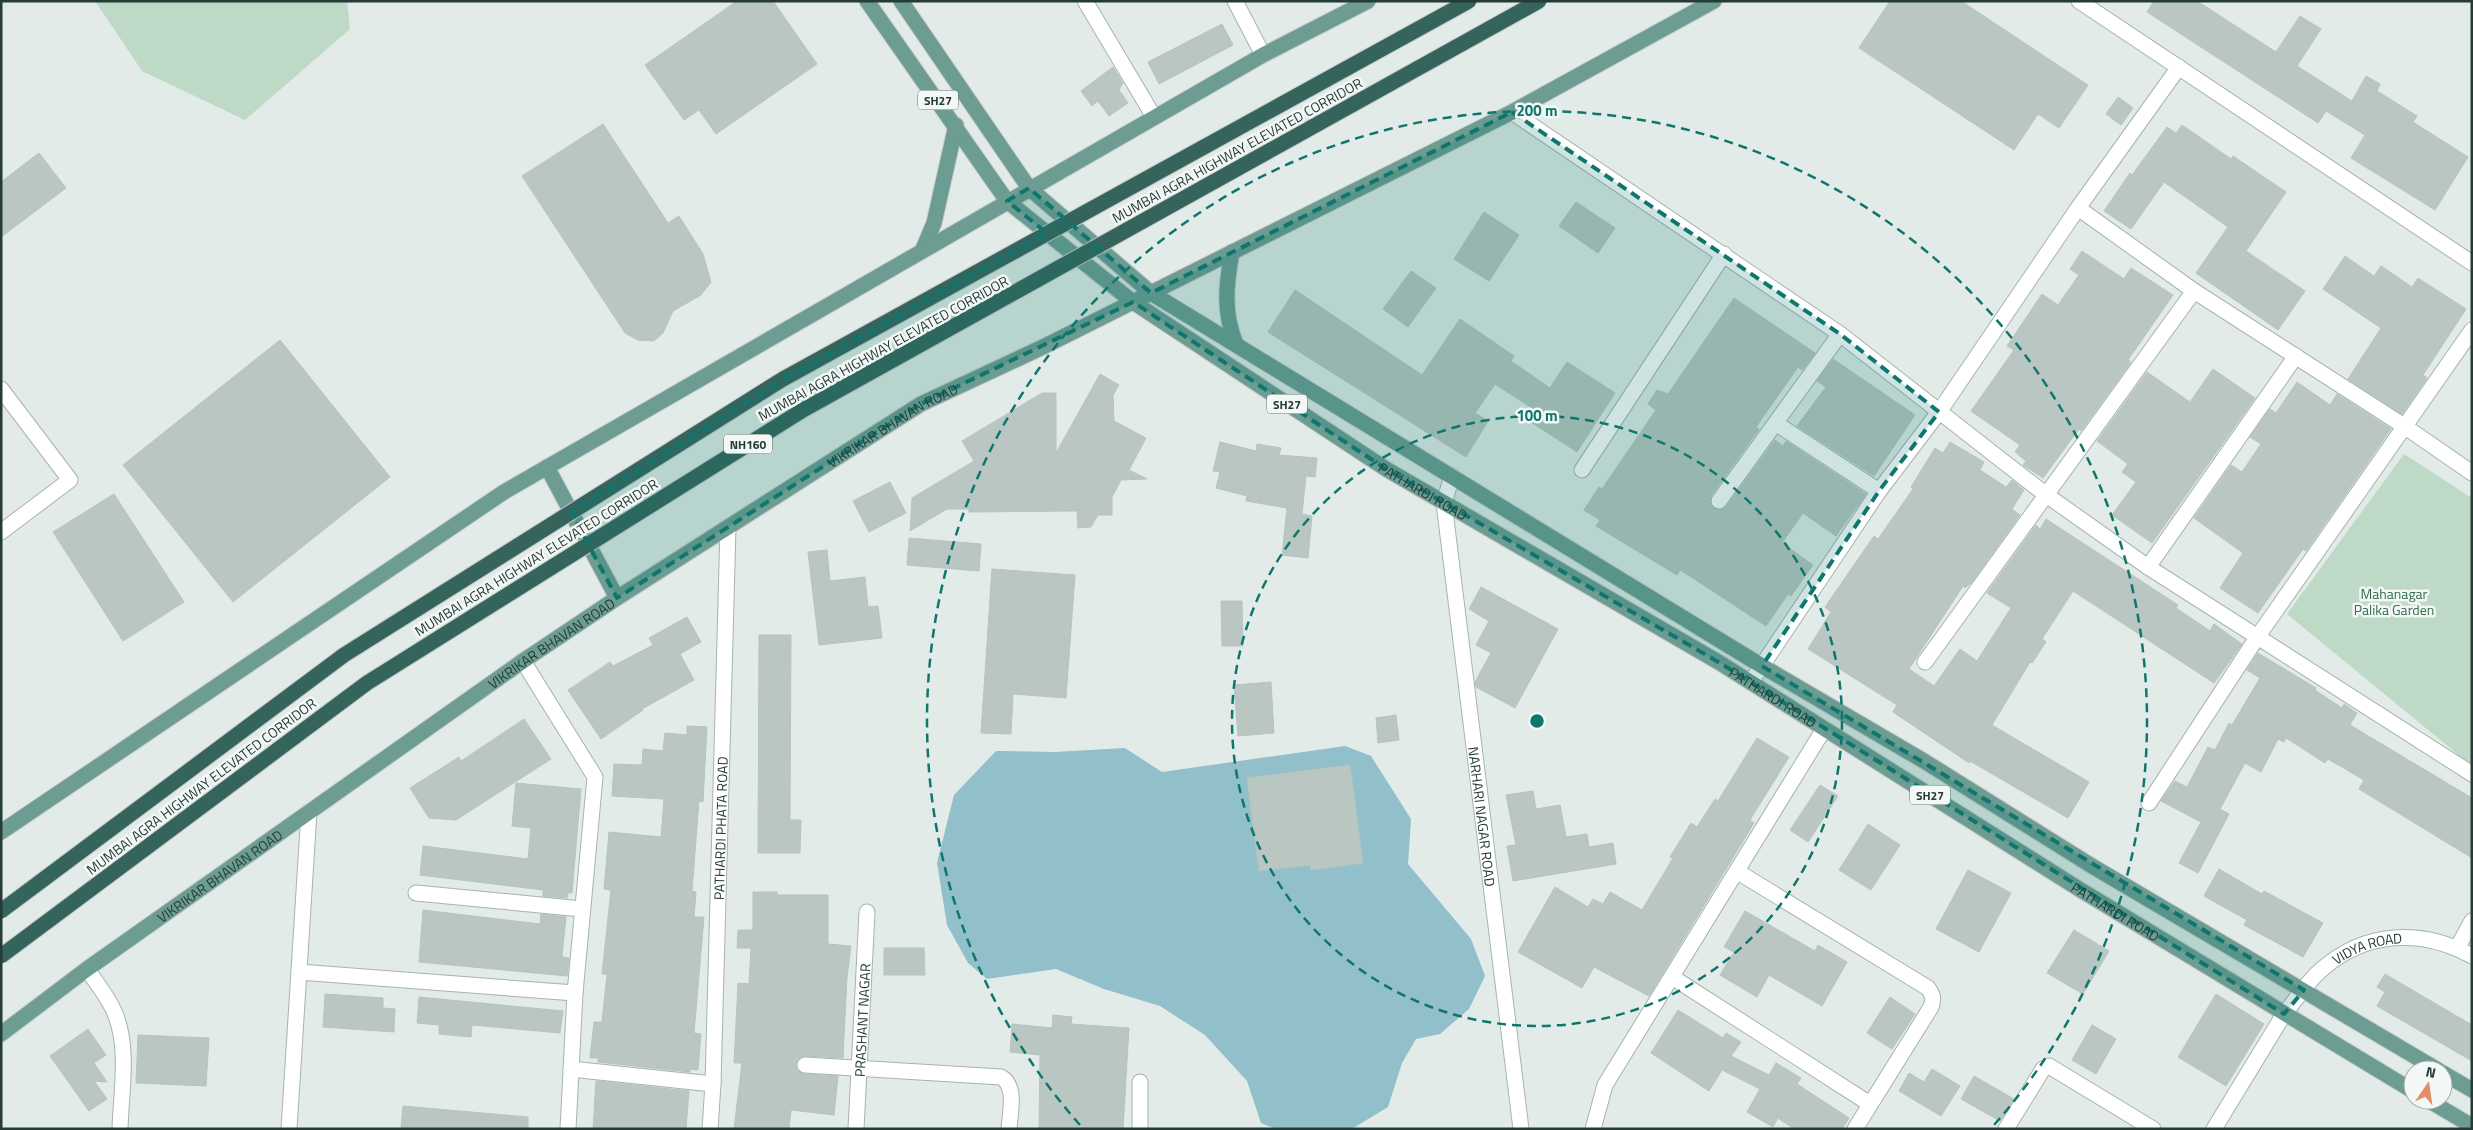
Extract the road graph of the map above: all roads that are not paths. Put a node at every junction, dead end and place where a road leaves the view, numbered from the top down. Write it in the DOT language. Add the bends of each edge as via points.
graph roads {
  1 [pos="867,1"];
  2 [pos="901,1"];
  3 [pos="1085,1"];
  4 [pos="1235,1"];
  5 [pos="1368,1"];
  6 [pos="1468,1"];
  7 [pos="1539,1"];
  8 [pos="1714,1"];
  9 [pos="2079,1"];
  10 [pos="1264,55"];
  11 [pos="2180,67"];
  12 [pos="1512,112"];
  13 [pos="1154,117"];
  14 [pos="956,125"];
  15 [pos="1029,188"];
  16 [pos="1007,200"];
  17 [pos="2078,208"];
  18 [pos="923,249"];
  19 [pos="1232,252"];
  20 [pos="1724,254"];
  21 [pos="2472,262"];
  22 [pos="2194,290"];
  23 [pos="1151,293"];
  24 [pos="1133,302"];
  25 [pos="2472,330"];
  26 [pos="1840,334"];
  27 [pos="1236,344"];
  28 [pos="2296,356"];
  29 [pos="1,390"];
  30 [pos="1939,412"];
  31 [pos="1776,424"];
  32 [pos="2404,426"];
  33 [pos="547,467"];
  34 [pos="1582,470"];
  35 [pos="2472,473"];
  36 [pos="1452,476"];
  37 [pos="1880,491"];
  38 [pos="2045,494"];
  39 [pos="1719,501"];
  40 [pos="1444,503"];
  41 [pos="728,527"];
  42 [pos="1,532"];
  43 [pos="2148,566"];
  44 [pos="617,598"];
  45 [pos="2258,636"];
  46 [pos="524,661"];
  47 [pos="1925,662"];
  48 [pos="1762,666"];
  49 [pos="1751,682"];
  50 [pos="1824,729"];
  51 [pos="2472,774"];
  52 [pos="2149,803"];
  53 [pos="309,812"];
  54 [pos="1,832"];
  55 [pos="1738,872"];
  56 [pos="416,893"];
  57 [pos="582,909"];
  58 [pos="1,911"];
  59 [pos="867,912"];
  60 [pos="2472,921"];
  61 [pos="2458,948"];
  62 [pos="1,956"];
  63 [pos="2472,956"];
  64 [pos="87,969"];
  65 [pos="299,972"];
  66 [pos="1672,977"];
  67 [pos="2304,990"];
  68 [pos="575,993"];
  69 [pos="2284,1014"];
  70 [pos="1,1034"];
  71 [pos="2421,1060"];
  72 [pos="805,1065"];
  73 [pos="859,1067"];
  74 [pos="571,1069"];
  75 [pos="2453,1079"];
  76 [pos="1140,1082"];
  77 [pos="713,1084"];
  78 [pos="2403,1085"];
  79 [pos="2472,1090"];
  80 [pos="1870,1104"];
  81 [pos="2445,1110"];
  82 [pos="2472,1126"];
  83 [pos="120,1129"];
  84 [pos="289,1129"];
  85 [pos="568,1129"];
  86 [pos="710,1129"];
  87 [pos="856,1129"];
  88 [pos="1010,1129"];
  89 [pos="1140,1129"];
  90 [pos="1521,1129"];
  91 [pos="1593,1129"];
  92 [pos="1855,1129"];
  93 [pos="2006,1129"];
  94 [pos="2152,1129"];
  95 [pos="2214,1129"];
  1 -- 14 [label="main road, SH27 / SH27"];
  2 -- 15 [label="main road"];
  3 -- 13 [label="street"];
  4 -- 10 [label="street"];
  5 -- 10 [label="main road"];
  6 -- 58 [label="highway, MUMBAI AGRA HIGHWAY ELEVATED CORRIDOR / NH160, bridge" via="783,379 344,655"];
  7 -- 62 [label="highway, MUMBAI AGRA HIGHWAY ELEVATED CORRIDOR / NH160, bridge" via="802,410 367,682"];
  8 -- 12 [label="main road, VIKRIKAR BHAVAN ROAD"];
  9 -- 11 [label="street"];
  10 -- 13 [label="main road"];
  11 -- 17 [label="street"];
  11 -- 21 [label="street"];
  12 -- 19 [label="main road, VIKRIKAR BHAVAN ROAD"];
  12 -- 20 [label="street"];
  13 -- 15 [label="main road"];
  14 -- 16 [label="main road, SH27 / SH27"];
  14 -- 18 [label="main road" via="934,223"];
  15 -- 16 [label="main road"];
  15 -- 23 [label="main road"];
  16 -- 18 [label="main road"];
  16 -- 24 [label="main road, SH27 / SH27"];
  17 -- 22 [label="street"];
  17 -- 30 [label="street"];
  18 -- 33 [label="main road"];
  19 -- 23 [label="main road, VIKRIKAR BHAVAN ROAD"];
  19 -- 27 [label="main road" via="1226,303"];
  20 -- 26 [label="street"];
  20 -- 34 [label="street"];
  22 -- 28 [label="street"];
  22 -- 38 [label="street"];
  23 -- 24 [label="main road, VIKRIKAR BHAVAN ROAD"];
  23 -- 27 [label="main road"];
  24 -- 40 [label="main road, PATHARDI ROAD / SH27" via="1386,469"];
  24 -- 41 [label="main road, VIKRIKAR BHAVAN ROAD" via="921,404"];
  25 -- 32 [label="street"];
  26 -- 30 [label="street"];
  26 -- 31 [label="street"];
  27 -- 36 [label="main road"];
  28 -- 32 [label="street"];
  28 -- 43 [label="street"];
  29 -- 42 [label="street" via="70,480"];
  30 -- 37 [label="street"];
  30 -- 38 [label="street"];
  31 -- 37 [label="street"];
  31 -- 39 [label="street"];
  32 -- 35 [label="street"];
  32 -- 45 [label="street"];
  33 -- 44 [label="main road"];
  33 -- 54 [label="main road" via="504,492"];
  36 -- 40 [label="street"];
  36 -- 48 [label="main road"];
  37 -- 48 [label="street"];
  38 -- 43 [label="street"];
  38 -- 47 [label="street"];
  40 -- 49 [label="main road, PATHARDI ROAD / SH27"];
  40 -- 90 [label="street, NARHARI NAGAR ROAD"];
  41 -- 44 [label="main road, VIKRIKAR BHAVAN ROAD"];
  41 -- 77 [label="street, PATHARDI PHATA ROAD"];
  43 -- 45 [label="street"];
  44 -- 46 [label="main road, VIKRIKAR BHAVAN ROAD"];
  45 -- 51 [label="street"];
  45 -- 52 [label="street"];
  46 -- 53 [label="main road, VIKRIKAR BHAVAN ROAD"];
  46 -- 57 [label="street" via="595,777"];
  48 -- 49 [label="street"];
  48 -- 67 [label="main road"];
  49 -- 50 [label="main road, PATHARDI ROAD / SH27"];
  50 -- 55 [label="street"];
  50 -- 69 [label="main road, PATHARDI ROAD / SH27"];
  53 -- 64 [label="main road, VIKRIKAR BHAVAN ROAD"];
  53 -- 65 [label="street"];
  55 -- 66 [label="street"];
  55 -- 80 [label="street" via="1928,988 1932,994 1931,1007"];
  56 -- 57 [label="street"];
  57 -- 68 [label="street"];
  59 -- 73 [label="street, PRASHANT NAGAR"];
  60 -- 61 [label="street"];
  61 -- 63 [label="street, VIDYA ROAD"];
  61 -- 67 [label="street, VIDYA ROAD" via="2420,939 2370,940 2336,958"];
  64 -- 70 [label="main road, VIKRIKAR BHAVAN ROAD"];
  64 -- 83 [label="street" via="110,1003 121,1035"];
  65 -- 68 [label="street"];
  65 -- 84 [label="street"];
  66 -- 80 [label="street"];
  66 -- 91 [label="street" via="1605,1085"];
  67 -- 69 [label="street, VIDYA ROAD"];
  67 -- 71 [label="main road"];
  68 -- 74 [label="street"];
  69 -- 78 [label="main road, PATHARDI ROAD / SH27"];
  69 -- 95 [label="street, VIDYA ROAD"];
  72 -- 73 [label="street"];
  73 -- 87 [label="street, PRASHANT NAGAR"];
  73 -- 88 [label="street" via="1001,1077 1008,1080 1011,1087"];
  74 -- 77 [label="street"];
  74 -- 85 [label="street"];
  75 -- 79 [label="main road"];
  76 -- 89 [label="street"];
  77 -- 86 [label="street, PATHARDI PHATA ROAD"];
  80 -- 92 [label="street"];
  81 -- 82 [label="main road"];
  93 -- 94 [label="street" via="2043,1069 2049,1066"];
}
